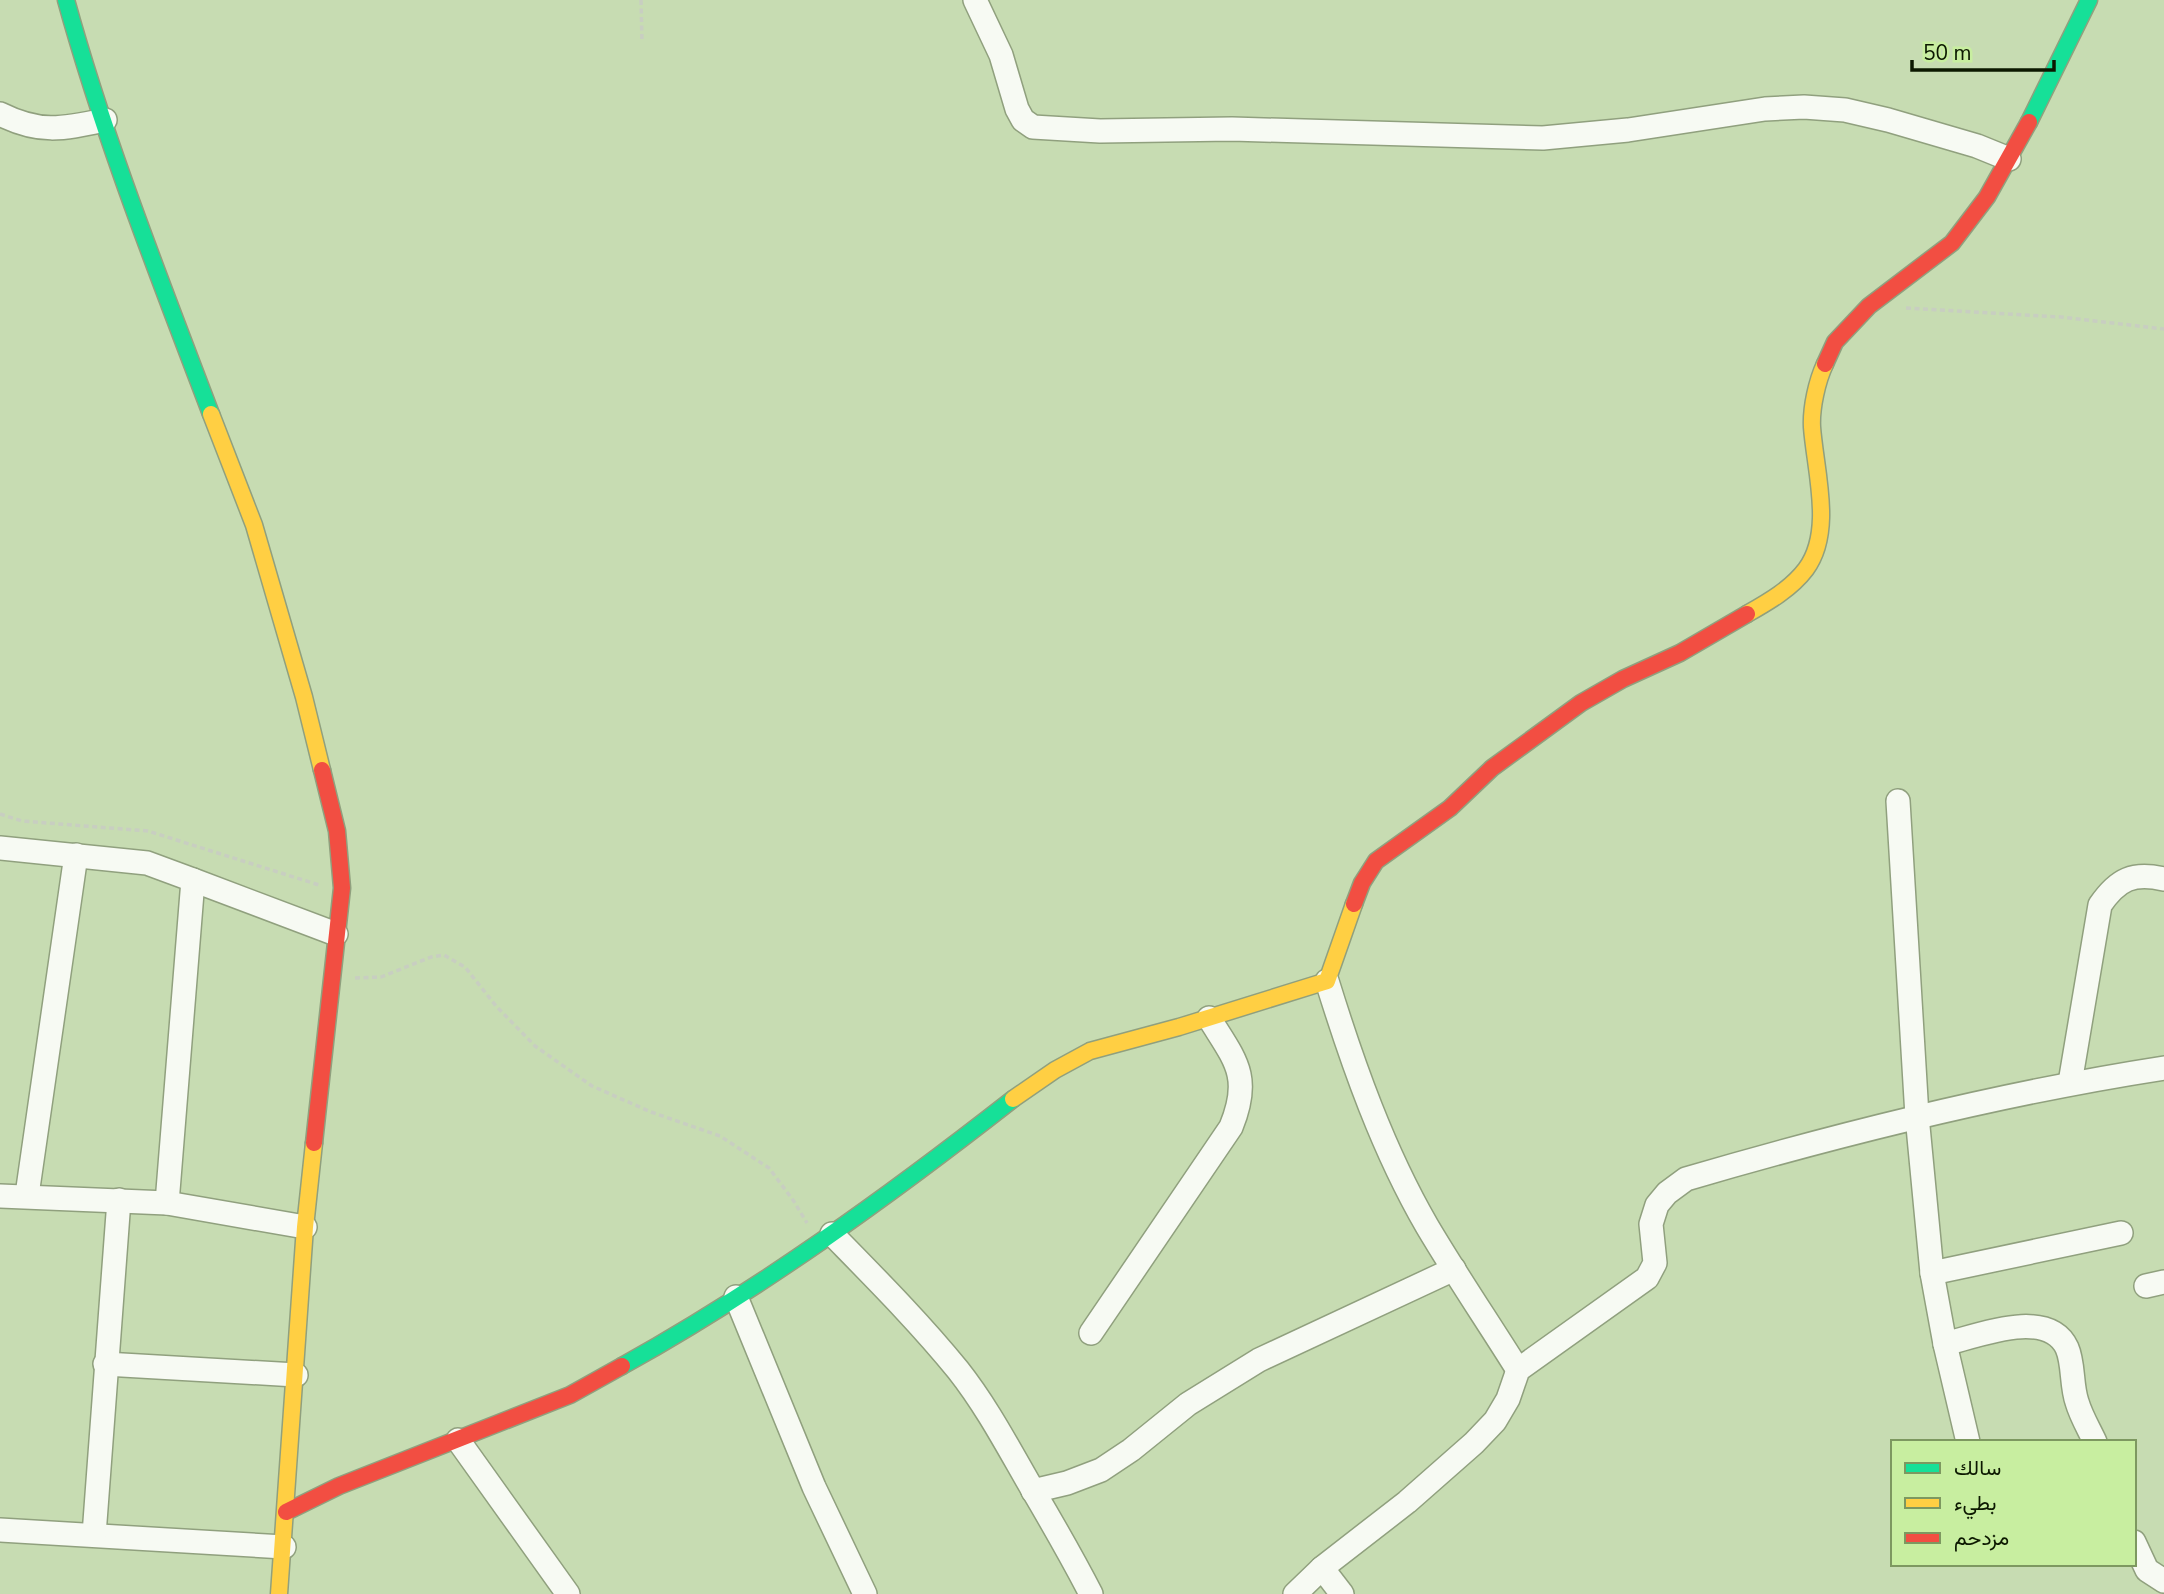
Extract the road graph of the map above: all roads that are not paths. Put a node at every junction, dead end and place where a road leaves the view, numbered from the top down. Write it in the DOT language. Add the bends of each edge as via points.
graph roads {
  1 [pos="66,0"];
  2 [pos="975,0"];
  3 [pos="2090,0"];
  4 [pos="0,114"];
  5 [pos="104,120"];
  6 [pos="2009,159"];
  7 [pos="1898,801"];
  8 [pos="0,848"];
  9 [pos="76,855"];
  10 [pos="2164,878"];
  11 [pos="192,880"];
  12 [pos="336,934"];
  13 [pos="1327,981"];
  14 [pos="1209,1018"];
  15 [pos="2164,1068"];
  16 [pos="2070,1083"];
  17 [pos="1917,1116"];
  18 [pos="0,1195"];
  19 [pos="27,1195"];
  20 [pos="119,1200"];
  21 [pos="167,1203"];
  22 [pos="304,1227"];
  23 [pos="2121,1233"];
  24 [pos="825,1238"];
  25 [pos="1454,1269"];
  26 [pos="1932,1273"];
  27 [pos="736,1297"];
  28 [pos="1091,1333"];
  29 [pos="1945,1344"];
  30 [pos="105,1364"];
  31 [pos="1518,1370"];
  32 [pos="296,1375"];
  33 [pos="458,1440"];
  34 [pos="1968,1440"];
  35 [pos="2094,1440"];
  36 [pos="1033,1491"];
  37 [pos="286,1512"];
  38 [pos="0,1530"];
  39 [pos="94,1535"];
  40 [pos="2136,1546"];
  41 [pos="284,1547"];
  42 [pos="1322,1568"];
  43 [pos="2164,1581"];
  44 [pos="279,1594"];
  45 [pos="568,1594"];
  46 [pos="865,1594"];
  47 [pos="1091,1594"];
  48 [pos="1295,1594"];
  49 [pos="1342,1594"];
  1 -- 5 [label="street"];
  2 -- 6 [label="street" via="1001,55 1017,109 1033,127 1543,138 1765,108 1804,107 1888,120"];
  3 -- 6 [label="street"];
  4 -- 5 [label="street" via="23,125 49,129"];
  5 -- 12 [label="street" via="148,249 254,525 337,831 342,888"];
  6 -- 13 [label="street" via="1952,243 1869,306 1835,342 1820,374 1812,424 1820,538 1807,568 1777,597 1581,703 1492,768 1424,828 1394,846 1376,862 1363,883"];
  7 -- 17 [label="street"];
  8 -- 9 [label="street"];
  9 -- 11 [label="street" via="147,863"];
  9 -- 19 [label="street"];
  10 -- 16 [label="street" via="2145,874 2126,879 2111,889 2100,905"];
  11 -- 12 [label="street"];
  11 -- 21 [label="street"];
  12 -- 22 [label="street"];
  13 -- 14 [label="street"];
  13 -- 25 [label="street" via="1363,1089 1426,1225"];
  14 -- 24 [label="street" via="1090,1051 1055,1070"];
  14 -- 28 [label="street" via="1234,1059 1241,1083 1240,1105 1231,1127"];
  15 -- 16 [label="street"];
  16 -- 17 [label="street"];
  17 -- 26 [label="street"];
  17 -- 31 [label="street" via="1686,1179 1657,1205 1651,1224 1655,1263 1647,1278"];
  18 -- 19 [label="street"];
  19 -- 20 [label="street"];
  20 -- 21 [label="street"];
  20 -- 30 [label="street"];
  21 -- 22 [label="street"];
  22 -- 32 [label="street"];
  23 -- 26 [label="street"];
  24 -- 27 [label="street"];
  24 -- 36 [label="street" via="916,1320 960,1373"];
  25 -- 31 [label="street"];
  25 -- 36 [label="street" via="1259,1360 1188,1404 1101,1470"];
  26 -- 29 [label="street"];
  27 -- 33 [label="street" via="570,1395"];
  27 -- 46 [label="street" via="814,1487"];
  29 -- 34 [label="street"];
  29 -- 35 [label="street" via="2024,1325 2055,1335 2066,1347 2076,1402"];
  30 -- 32 [label="street"];
  30 -- 39 [label="street"];
  31 -- 42 [label="street" via="1495,1421 1474,1443"];
  32 -- 37 [label="street"];
  33 -- 37 [label="street" via="339,1486"];
  33 -- 45 [label="street"];
  36 -- 47 [label="street"];
  37 -- 41 [label="street"];
  38 -- 39 [label="street"];
  39 -- 41 [label="street"];
  40 -- 43 [label="street" via="2147,1570"];
  41 -- 44 [label="street"];
  42 -- 48 [label="street"];
  42 -- 49 [label="street"];
}
